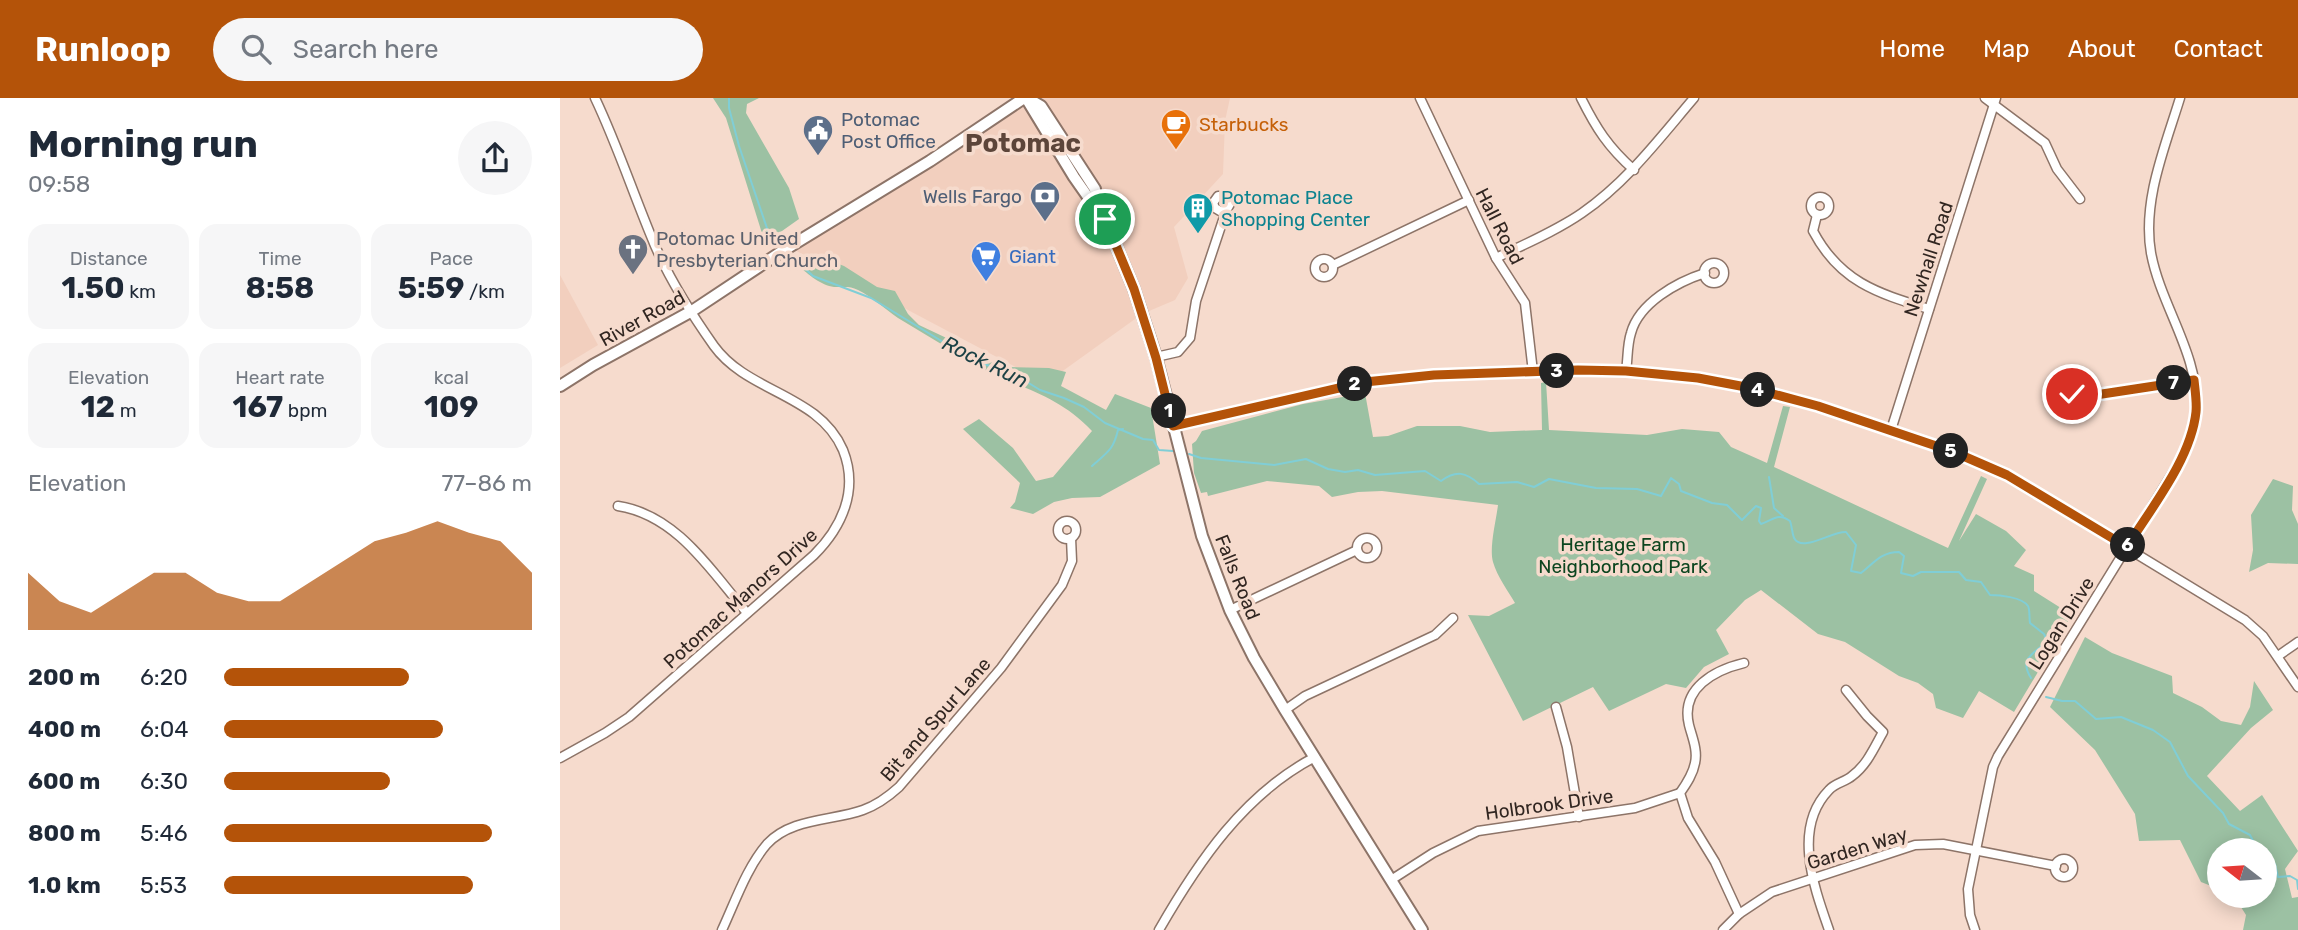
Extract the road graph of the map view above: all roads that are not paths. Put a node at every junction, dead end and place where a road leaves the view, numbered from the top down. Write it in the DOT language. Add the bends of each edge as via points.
graph roads {
  1 [pos="595,98"];
  2 [pos="1025,98"];
  3 [pos="1420,98"];
  4 [pos="1581,98"];
  5 [pos="1694,98"];
  6 [pos="1985,98"];
  7 [pos="2180,98"];
  8 [pos="1995,101"];
  9 [pos="1634,170"];
  10 [pos="2080,199"];
  11 [pos="1469,200"];
  12 [pos="1226,211"];
  13 [pos="1816,215"];
  14 [pos="1496,258"];
  15 [pos="1333,265"];
  16 [pos="1705,273"];
  17 [pos="1929,309"];
  18 [pos="692,312"];
  19 [pos="1156,358"];
  20 [pos="1626,371"];
  21 [pos="1533,372"];
  22 [pos="2194,380"];
  23 [pos="2054,384"];
  24 [pos="560,386"];
  25 [pos="1173,426"];
  26 [pos="1891,430"];
  27 [pos="618,506"];
  28 [pos="1071,538"];
  29 [pos="2127,547"];
  30 [pos="1357,550"];
  31 [pos="1230,611"];
  32 [pos="747,613"];
  33 [pos="1452,618"];
  34 [pos="2298,642"];
  35 [pos="2278,656"];
  36 [pos="1744,663"];
  37 [pos="2298,687"];
  38 [pos="1846,690"];
  39 [pos="1556,707"];
  40 [pos="1285,710"];
  41 [pos="1315,757"];
  42 [pos="560,758"];
  43 [pos="1681,793"];
  44 [pos="1579,817"];
  45 [pos="1975,849"];
  46 [pos="2056,866"];
  47 [pos="1814,877"];
  48 [pos="1391,880"];
  49 [pos="1739,914"];
  50 [pos="722,930"];
  51 [pos="1158,930"];
  52 [pos="1422,930"];
  53 [pos="1723,930"];
  54 [pos="1829,930"];
  55 [pos="1975,930"];
  1 -- 18 [label="street, Potomac Manors Drive" via="658,252"];
  2 -- 18 [label="main road, River Road"];
  2 -- 19 [label="main road, Falls Road" via="1105,219"];
  3 -- 11 [label="street, Hall Road"];
  4 -- 9 [label="street" via="1604,140"];
  5 -- 9 [label="street"];
  6 -- 8 [label="street"];
  7 -- 22 [label="street, Logan Drive" via="2150,206 2151,252"];
  8 -- 10 [label="street" via="2045,143 2057,169"];
  8 -- 17 [label="street, Newhall Road"];
  9 -- 14 [label="street" via="1580,215"];
  11 -- 14 [label="street, Hall Road"];
  11 -- 15 [label="street"];
  12 -- 19 [label="street" via="1196,300 1190,338 1178,352"];
  13 -- 17 [label="street" via="1813,232 1823,251 1839,266 1870,290"];
  14 -- 21 [label="street, Hall Road" via="1525,303"];
  16 -- 20 [label="street" via="1688,278 1642,312 1630,335"];
  17 -- 26 [label="street, Newhall Road"];
  18 -- 24 [label="main road, River Road"];
  18 -- 32 [label="street, Potomac Manors Drive" via="730,364 826,423 848,468 845,510 830,539"];
  19 -- 25 [label="main road, Falls Road"];
  20 -- 21 [label="street"];
  20 -- 26 [label="street" via="1751,388"];
  21 -- 25 [label="street" via="1365,382"];
  22 -- 23 [label="street" via="2089,396 2072,394"];
  22 -- 29 [label="street, Logan Drive" via="2196,410 2187,446"];
  25 -- 31 [label="main road, Falls Road" via="1202,536"];
  26 -- 29 [label="street" via="2007,475"];
  27 -- 32 [label="street" via="647,513 673,530"];
  28 -- 50 [label="street, Bit and Spur Lane" via="1072,561 1062,585 1004,665 899,787 863,810 812,821 777,836 755,863"];
  29 -- 35 [label="street" via="2245,620"];
  29 -- 45 [label="street, Logan Drive" via="1998,755"];
  30 -- 31 [label="street"];
  31 -- 40 [label="main road, Falls Road"];
  32 -- 42 [label="street, Potomac Manors Drive" via="629,717"];
  33 -- 40 [label="street" via="1435,635"];
  34 -- 35 [label="street"];
  35 -- 37 [label="street"];
  36 -- 43 [label="street" via="1722,668 1692,694 1687,717 1696,761"];
  38 -- 47 [label="street" via="1883,732 1863,768 1829,790 1815,809 1808,846"];
  39 -- 44 [label="street"];
  40 -- 41 [label="main road, Falls Road"];
  41 -- 48 [label="main road, Falls Road"];
  41 -- 51 [label="street" via="1266,792 1222,833 1190,875"];
  43 -- 44 [label="street, Holbrook Drive" via="1635,808"];
  43 -- 49 [label="street" via="1688,818"];
  44 -- 48 [label="street, Holbrook Drive" via="1478,831"];
  45 -- 46 [label="street, Garden Way"];
  45 -- 47 [label="street, Garden Way" via="1915,845"];
  45 -- 55 [label="street, Logan Drive" via="1968,903"];
  47 -- 49 [label="street, Garden Way" via="1772,892"];
  47 -- 54 [label="street"];
  48 -- 52 [label="main road, Falls Road"];
  49 -- 53 [label="street, Garden Way"];
}
